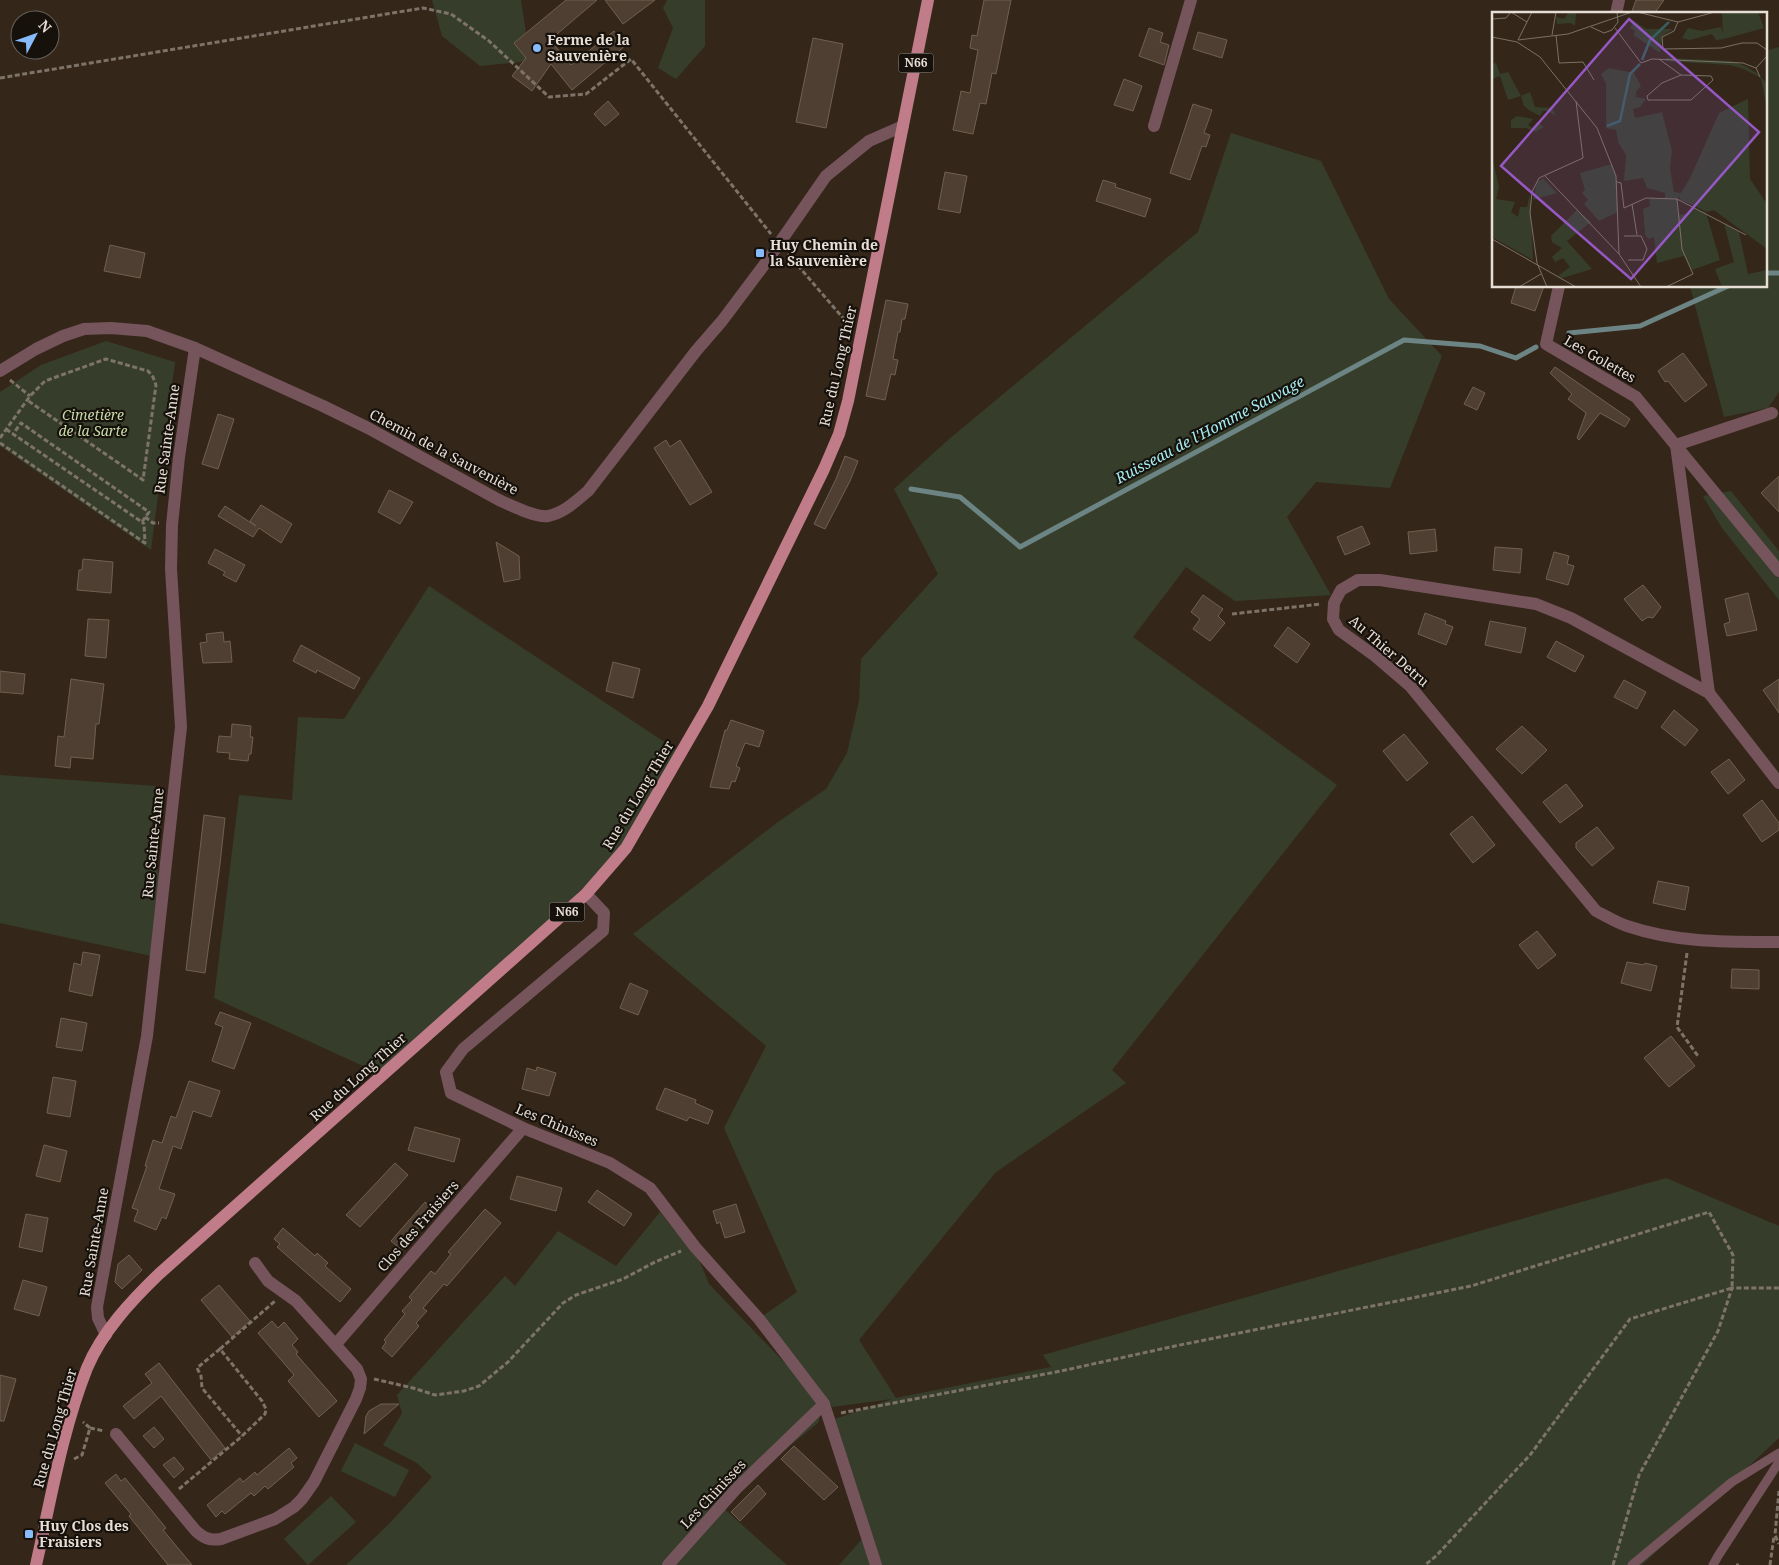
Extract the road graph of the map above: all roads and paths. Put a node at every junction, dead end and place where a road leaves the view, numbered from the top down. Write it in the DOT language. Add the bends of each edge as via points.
graph roads {
  1 [pos="928,0"];
  2 [pos="1191,0"];
  3 [pos="0,78"];
  4 [pos="902,126"];
  5 [pos="1154,126"];
  6 [pos="779,243"];
  7 [pos="1559,288"];
  8 [pos="861,339"];
  9 [pos="195,348"];
  10 [pos="0,371"];
  11 [pos="13,383"];
  12 [pos="30,396"];
  13 [pos="27,400"];
  14 [pos="1777,412"];
  15 [pos="6,429"];
  16 [pos="13,434"];
  17 [pos="0,438"];
  18 [pos="0,443"];
  19 [pos="1676,446"];
  20 [pos="145,517"];
  21 [pos="142,522"];
  22 [pos="153,523"];
  23 [pos="1779,571"];
  24 [pos="1334,603"];
  25 [pos="1232,614"];
  26 [pos="1708,693"];
  27 [pos="1779,783"];
  28 [pos="586,894"];
  29 [pos="1689,940"];
  30 [pos="1779,942"];
  31 [pos="1698,1056"];
  32 [pos="523,1128"];
  33 [pos="695,1246"];
  34 [pos="255,1264"];
  35 [pos="1732,1288"];
  36 [pos="1779,1288"];
  37 [pos="285,1293"];
  38 [pos="106,1335"];
  39 [pos="336,1344"];
  40 [pos="220,1349"];
  41 [pos="361,1379"];
  42 [pos="826,1410"];
  43 [pos="116,1434"];
  44 [pos="242,1436"];
  45 [pos="1779,1453"];
  46 [pos="1779,1462"];
  47 [pos="1779,1491"];
  48 [pos="169,1498"];
  49 [pos="1775,1535"];
  50 [pos="1779,1544"];
  51 [pos="36,1565"];
  52 [pos="668,1565"];
  53 [pos="876,1565"];
  54 [pos="1425,1565"];
  55 [pos="1613,1565"];
  56 [pos="1632,1565"];
  57 [pos="1713,1565"];
  58 [pos="1770,1565"];
  1 -- 4 [label="main road, Rue du Long Thier / N66"];
  2 -- 5 [label="street"];
  3 -- 6 [label="path" via="424,8 450,14 490,41 550,97 586,94 631,59"];
  4 -- 6 [label="street, Chemin de la Sauvenière" via="869,141 826,176"];
  4 -- 8 [label="main road, Rue du Long Thier / N66"];
  6 -- 8 [label="path"];
  6 -- 9 [label="street, Chemin de la Sauvenière" via="588,491 570,507 547,516 499,500 368,428"];
  7 -- 19 [label="street, Les Golettes" via="1546,344 1636,397"];
  8 -- 28 [label="main road, Rue du Long Thier / N66" via="838,434 708,706 626,848"];
  9 -- 10 [label="street, Chemin de la Sauvenière" via="147,331 84,329 36,349"];
  9 -- 38 [label="street, Rue Sainte-Anne" via="172,525 171,569 181,727 147,1036 97,1307"];
  11 -- 12 [label="path"];
  12 -- 13 [label="path"];
  12 -- 13 [label="path" via="45,381 106,359 148,371 156,385 143,480"];
  13 -- 15 [label="path"];
  14 -- 19 [label="street"];
  15 -- 16 [label="path"];
  15 -- 17 [label="path"];
  16 -- 20 [label="path" via="20,423 148,512"];
  16 -- 21 [label="path"];
  18 -- 21 [label="path" via="145,543"];
  19 -- 23 [label="street"];
  19 -- 26 [label="street"];
  20 -- 21 [label="path"];
  20 -- 22 [label="path"];
  24 -- 25 [label="path"];
  24 -- 26 [label="street" via="1342,590 1358,580 1380,580 1536,604 1579,622"];
  24 -- 29 [label="street, Au Thier Detru" via="1333,618 1339,630 1410,686 1596,911 1626,926"];
  26 -- 27 [label="street"];
  28 -- 32 [label="street, Les Chinisses" via="604,913 603,931 463,1049 446,1072 451,1093"];
  28 -- 38 [label="main road, Rue du Long Thier / N66" via="159,1274 122,1312"];
  29 -- 30 [label="street, Au Thier Detru"];
  29 -- 31 [label="path" via="1676,1027"];
  32 -- 33 [label="street, Les Chinisses" via="610,1163 650,1188"];
  32 -- 39 [label="street, Clos des Fraisiers"];
  33 -- 41 [label="path" via="563,1303 508,1362 479,1386 464,1392 436,1395 386,1381"];
  33 -- 42 [label="street, Les Chinisses" via="759,1319"];
  34 -- 37 [label="street" via="268,1281"];
  35 -- 36 [label="path"];
  35 -- 42 [label="path" via="1733,1255 1709,1212 1471,1286 1060,1371"];
  35 -- 54 [label="path" via="1630,1319 1530,1455"];
  35 -- 55 [label="path" via="1718,1331 1639,1474"];
  37 -- 39 [label="street"];
  37 -- 40 [label="path"];
  38 -- 51 [label="main road, Rue du Long Thier / N66" via="88,1367 73,1412"];
  39 -- 41 [label="street" via="357,1369"];
  40 -- 44 [label="path" via="265,1404 265,1414"];
  40 -- 44 [label="path" via="197,1368 202,1388"];
  41 -- 48 [label="street" via="356,1399 314,1482 302,1499 284,1514 264,1524 213,1540 200,1535"];
  42 -- 52 [label="street, Les Chinisses" via="736,1489"];
  42 -- 53 [label="street, Les Chinisses"];
  43 -- 48 [label="street"];
  44 -- 48 [label="path"];
  45 -- 56 [label="lane" via="1732,1482"];
  46 -- 57 [label="lane"];
  47 -- 49 [label="path"];
  49 -- 50 [label="path"];
  49 -- 58 [label="path"];
}
